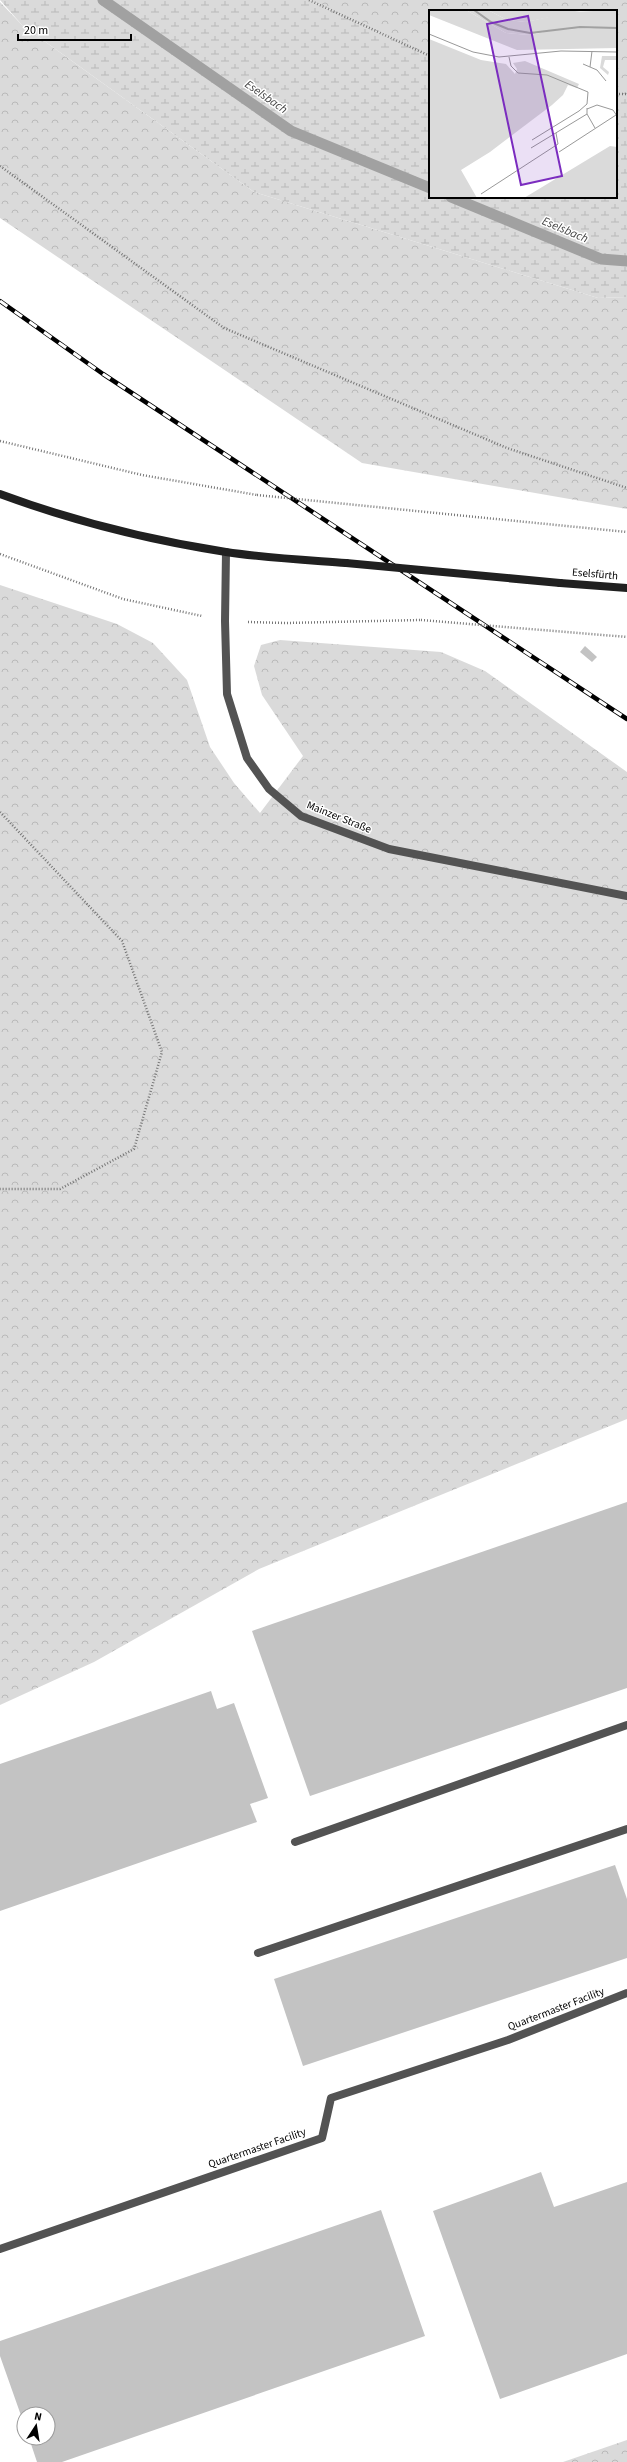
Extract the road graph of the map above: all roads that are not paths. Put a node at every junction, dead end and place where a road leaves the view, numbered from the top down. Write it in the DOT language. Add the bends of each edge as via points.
graph roads {
  1 [pos="0,494"];
  2 [pos="226,552"];
  3 [pos="627,588"];
  4 [pos="627,896"];
  5 [pos="627,1725"];
  6 [pos="627,1829"];
  7 [pos="295,1842"];
  8 [pos="258,1954"];
  9 [pos="627,1993"];
  10 [pos="0,2249"];
  1 -- 2 [label="main road, Eselsfürth" via="70,518"];
  2 -- 3 [label="main road, Eselsfürth, bridge"];
  2 -- 4 [label="street, Mainzer Straße" via="227,694 247,758 269,789 302,816 389,849"];
  5 -- 7 [label="street"];
  6 -- 8 [label="street"];
  9 -- 10 [label="street, Quartermaster Facility" via="508,2040 331,2098 322,2138"];
}
